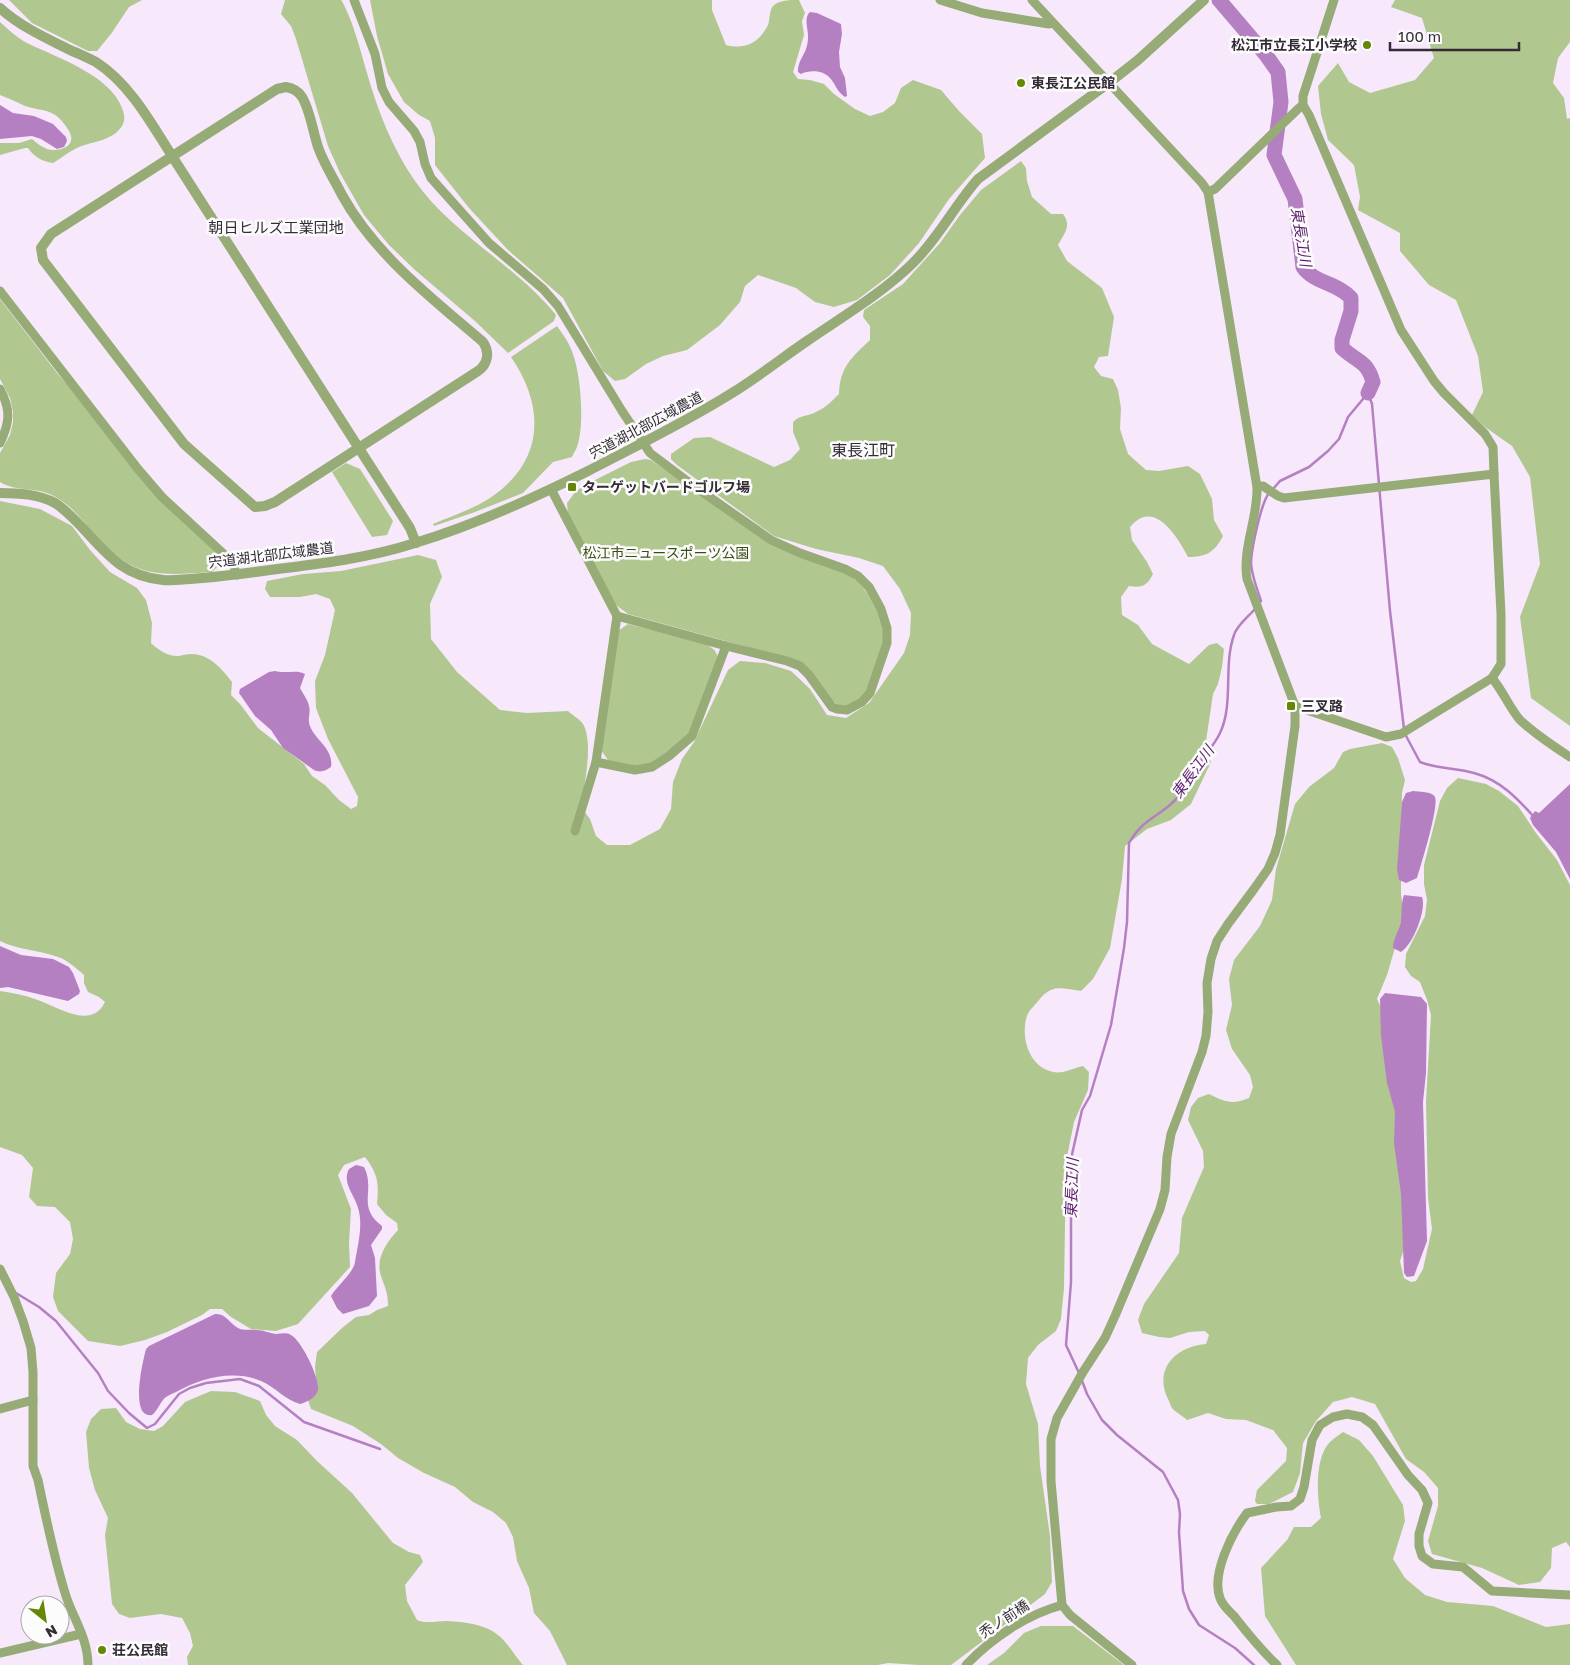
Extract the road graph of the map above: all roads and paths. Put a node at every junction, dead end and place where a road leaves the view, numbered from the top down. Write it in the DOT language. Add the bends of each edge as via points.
graph roads {
  1 [pos="354,0"];
  2 [pos="940,0"];
  3 [pos="1032,0"];
  4 [pos="1204,0"];
  5 [pos="1334,0"];
  6 [pos="0,8"];
  7 [pos="1052,22"];
  8 [pos="1110,82"];
  9 [pos="1304,105"];
  10 [pos="172,156"];
  11 [pos="1208,192"];
  12 [pos="0,291"];
  13 [pos="0,389"];
  14 [pos="644,442"];
  15 [pos="0,443"];
  16 [pos="359,448"];
  17 [pos="1494,474"];
  18 [pos="1257,487"];
  19 [pos="551,490"];
  20 [pos="0,493"];
  21 [pos="416,543"];
  22 [pos="236,575"];
  23 [pos="617,616"];
  24 [pos="726,646"];
  25 [pos="1492,678"];
  26 [pos="1295,706"];
  27 [pos="1570,758"];
  28 [pos="596,762"];
  29 [pos="575,831"];
  30 [pos="0,1269"];
  31 [pos="33,1400"];
  32 [pos="0,1409"];
  33 [pos="1570,1595"];
  34 [pos="1062,1605"];
  35 [pos="81,1634"];
  36 [pos="0,1653"];
  37 [pos="88,1665"];
  38 [pos="966,1665"];
  39 [pos="1132,1665"];
  40 [pos="1277,1665"];
  1 -- 14 [label="street" via="375,54 382,88 420,142 431,178 490,243 558,306"];
  2 -- 7 [label="street" via="982,13"];
  3 -- 7 [label="street"];
  4 -- 8 [label="street, 宍道湖北部広域農道"];
  5 -- 9 [label="street" via="1303,96"];
  6 -- 10 [label="street" via="32,31 96,62 115,78 142,110"];
  7 -- 8 [label="street"];
  8 -- 11 [label="street"];
  8 -- 14 [label="street, 宍道湖北部広域農道" via="978,180 926,249 896,278 734,392"];
  9 -- 11 [label="street"];
  9 -- 17 [label="street" via="1402,330 1439,387 1485,434 1493,447"];
  10 -- 16 [label="street"];
  10 -- 16 [label="street" via="50,234 41,248 43,260 184,444 255,507 275,502"];
  10 -- 16 [label="street" via="277,89 286,87 294,90 305,103 325,164 362,226 399,268 485,346 487,358 482,369"];
  11 -- 18 [label="street"];
  12 -- 22 [label="street" via="138,469 162,497 226,556"];
  13 -- 15 [label="street" via="9,413 8,426"];
  14 -- 19 [label="street, 宍道湖北部広域農道"];
  14 -- 24 [label="street" via="650,453 770,540 858,576 869,587 887,628 887,643 870,693 847,710 832,706 800,666"];
  16 -- 21 [label="street" via="410,528"];
  17 -- 18 [label="street" via="1284,498 1263,486"];
  17 -- 25 [label="street" via="1501,664"];
  18 -- 26 [label="street" via="1245,566"];
  19 -- 21 [label="street, 宍道湖北部広域農道"];
  19 -- 23 [label="street"];
  20 -- 22 [label="street, 宍道湖北部広域農道" via="39,497 56,504 109,557 131,572 165,580"];
  21 -- 22 [label="street, 宍道湖北部広域農道" via="340,560"];
  23 -- 24 [label="street"];
  23 -- 28 [label="street"];
  24 -- 28 [label="street" via="692,736 681,746 652,767 635,770"];
  25 -- 26 [label="street" via="1401,734 1386,738"];
  25 -- 27 [label="street" via="1521,720"];
  26 -- 34 [label="street" via="1295,726 1275,854 1214,950 1207,983 1206,1036 1171,1134 1160,1209 1105,1338 1057,1418 1051,1439 1051,1481"];
  28 -- 29 [label="street"];
  30 -- 31 [label="street" via="14,1297 30,1348"];
  31 -- 32 [label="street"];
  31 -- 35 [label="street" via="33,1466 62,1584"];
  33 -- 40 [label="street" via="1492,1590 1463,1567 1433,1564 1422,1556 1419,1534 1428,1503 1422,1490 1373,1425 1347,1414 1333,1417 1320,1425 1312,1440 1300,1499 1291,1506 1247,1514 1238,1526 1219,1570 1220,1600 1259,1649"];
  34 -- 38 [label="street, 禿ノ前橋" via="1031,1617 994,1640"];
  34 -- 39 [label="street" via="1070,1616"];
  35 -- 36 [label="street"];
  35 -- 37 [label="street" via="87,1647"];
}
